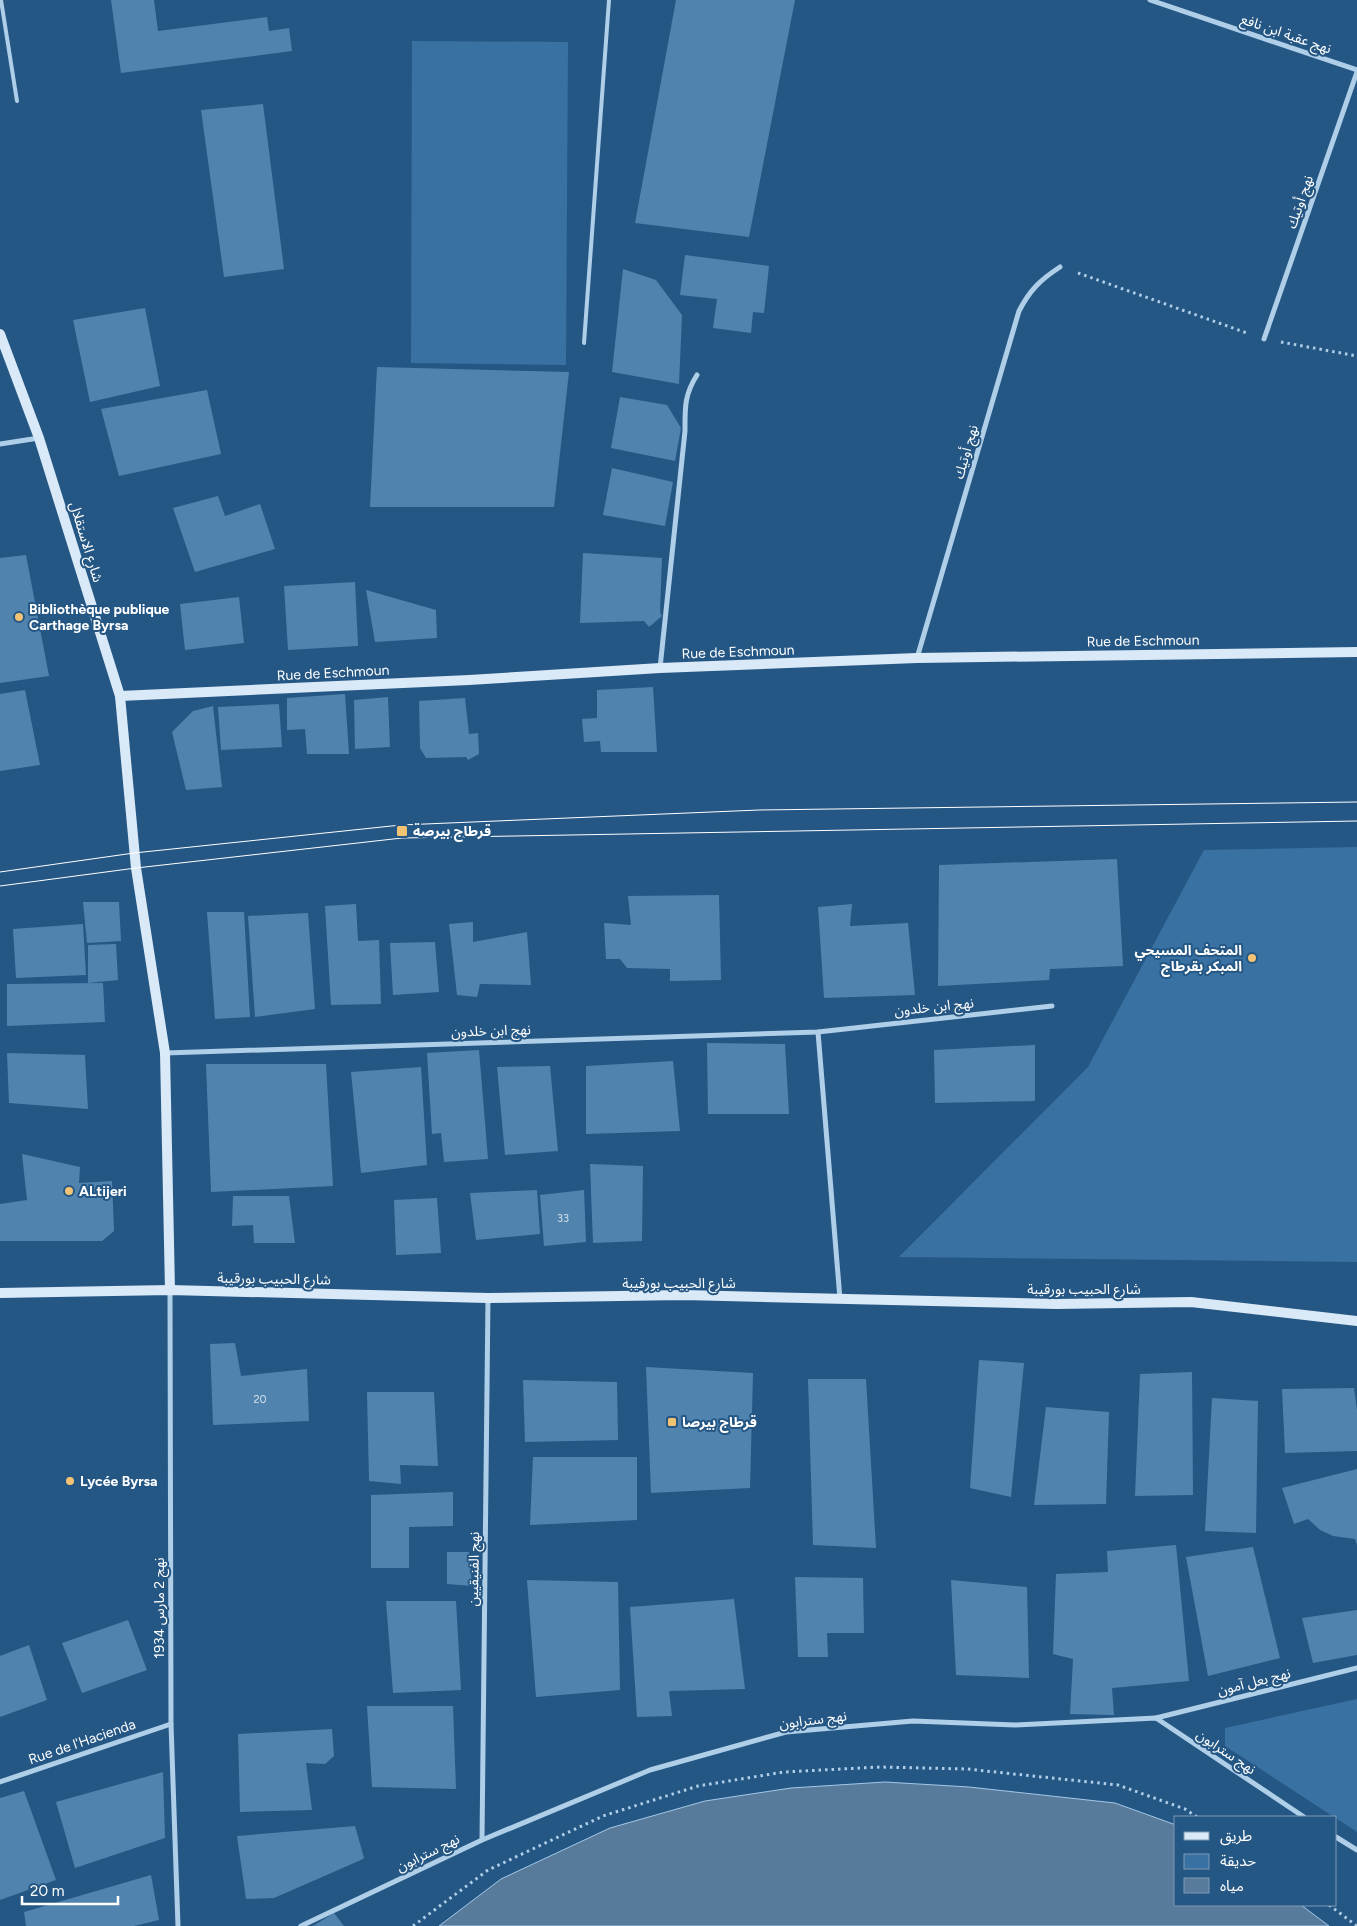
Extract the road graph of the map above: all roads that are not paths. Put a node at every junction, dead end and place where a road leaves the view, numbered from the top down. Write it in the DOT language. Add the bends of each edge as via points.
graph roads {
  1 [pos="1,0"];
  2 [pos="609,0"];
  3 [pos="1150,0"];
  4 [pos="1357,71"];
  5 [pos="17,100"];
  6 [pos="1060,267"];
  7 [pos="0,334"];
  8 [pos="1264,339"];
  9 [pos="584,343"];
  10 [pos="697,376"];
  11 [pos="39,438"];
  12 [pos="0,444"];
  13 [pos="1357,652"];
  14 [pos="917,658"];
  15 [pos="660,668"];
  16 [pos="120,696"];
  17 [pos="1052,1006"];
  18 [pos="818,1032"];
  19 [pos="165,1053"];
  20 [pos="170,1290"];
  21 [pos="0,1293"];
  22 [pos="488,1298"];
  23 [pos="840,1299"];
  24 [pos="1357,1321"];
  25 [pos="1357,1668"];
  26 [pos="1156,1718"];
  27 [pos="171,1724"];
  28 [pos="0,1782"];
  29 [pos="1303,1816"];
  30 [pos="1337,1838"];
  31 [pos="482,1840"];
  32 [pos="1357,1850"];
  33 [pos="178,1926"];
  34 [pos="301,1926"];
  1 -- 5 [label="lane"];
  2 -- 9 [label="lane"];
  3 -- 4 [label="street, نهج عقبة ابن نافع"];
  4 -- 8 [label="street, نهج أوتيك"];
  6 -- 14 [label="street, نهج أوتيك" via="1029,293 1019,311"];
  7 -- 11 [label="street, شارع الاستقلال"];
  10 -- 15 [label="street" via="685,401 685,431"];
  11 -- 12 [label="street"];
  11 -- 16 [label="street, شارع الاستقلال"];
  13 -- 14 [label="street, Rue de Eschmoun"];
  14 -- 15 [label="street, Rue de Eschmoun"];
  15 -- 16 [label="street, Rue de Eschmoun"];
  16 -- 19 [label="street, شارع الاستقلال" via="134,853"];
  17 -- 18 [label="street, نهج ابن خلدون"];
  18 -- 19 [label="street, نهج ابن خلدون"];
  18 -- 23 [label="street"];
  19 -- 20 [label="street, شارع الاستقلال"];
  20 -- 21 [label="street, شارع الحبيب بورقيبة"];
  20 -- 22 [label="street, شارع الحبيب بورقيبة"];
  20 -- 27 [label="street, نهج 2 مارس 1934"];
  22 -- 23 [label="street, شارع الحبيب بورقيبة" via="684,1295"];
  22 -- 31 [label="street, نهج الفنيقيين"];
  23 -- 24 [label="street, شارع الحبيب بورقيبة" via="1056,1304 1192,1302"];
  25 -- 26 [label="street, نهج بعل آمون"];
  26 -- 29 [label="street, نهج سترابون"];
  26 -- 31 [label="street, نهج سترابون" via="1015,1725 913,1721 786,1732 650,1770"];
  27 -- 28 [label="street, Rue de l'Hacienda"];
  27 -- 33 [label="street, نهج 2 مارس 1934"];
  30 -- 32 [label="street"];
  31 -- 34 [label="street, نهج سترابون"];
}
